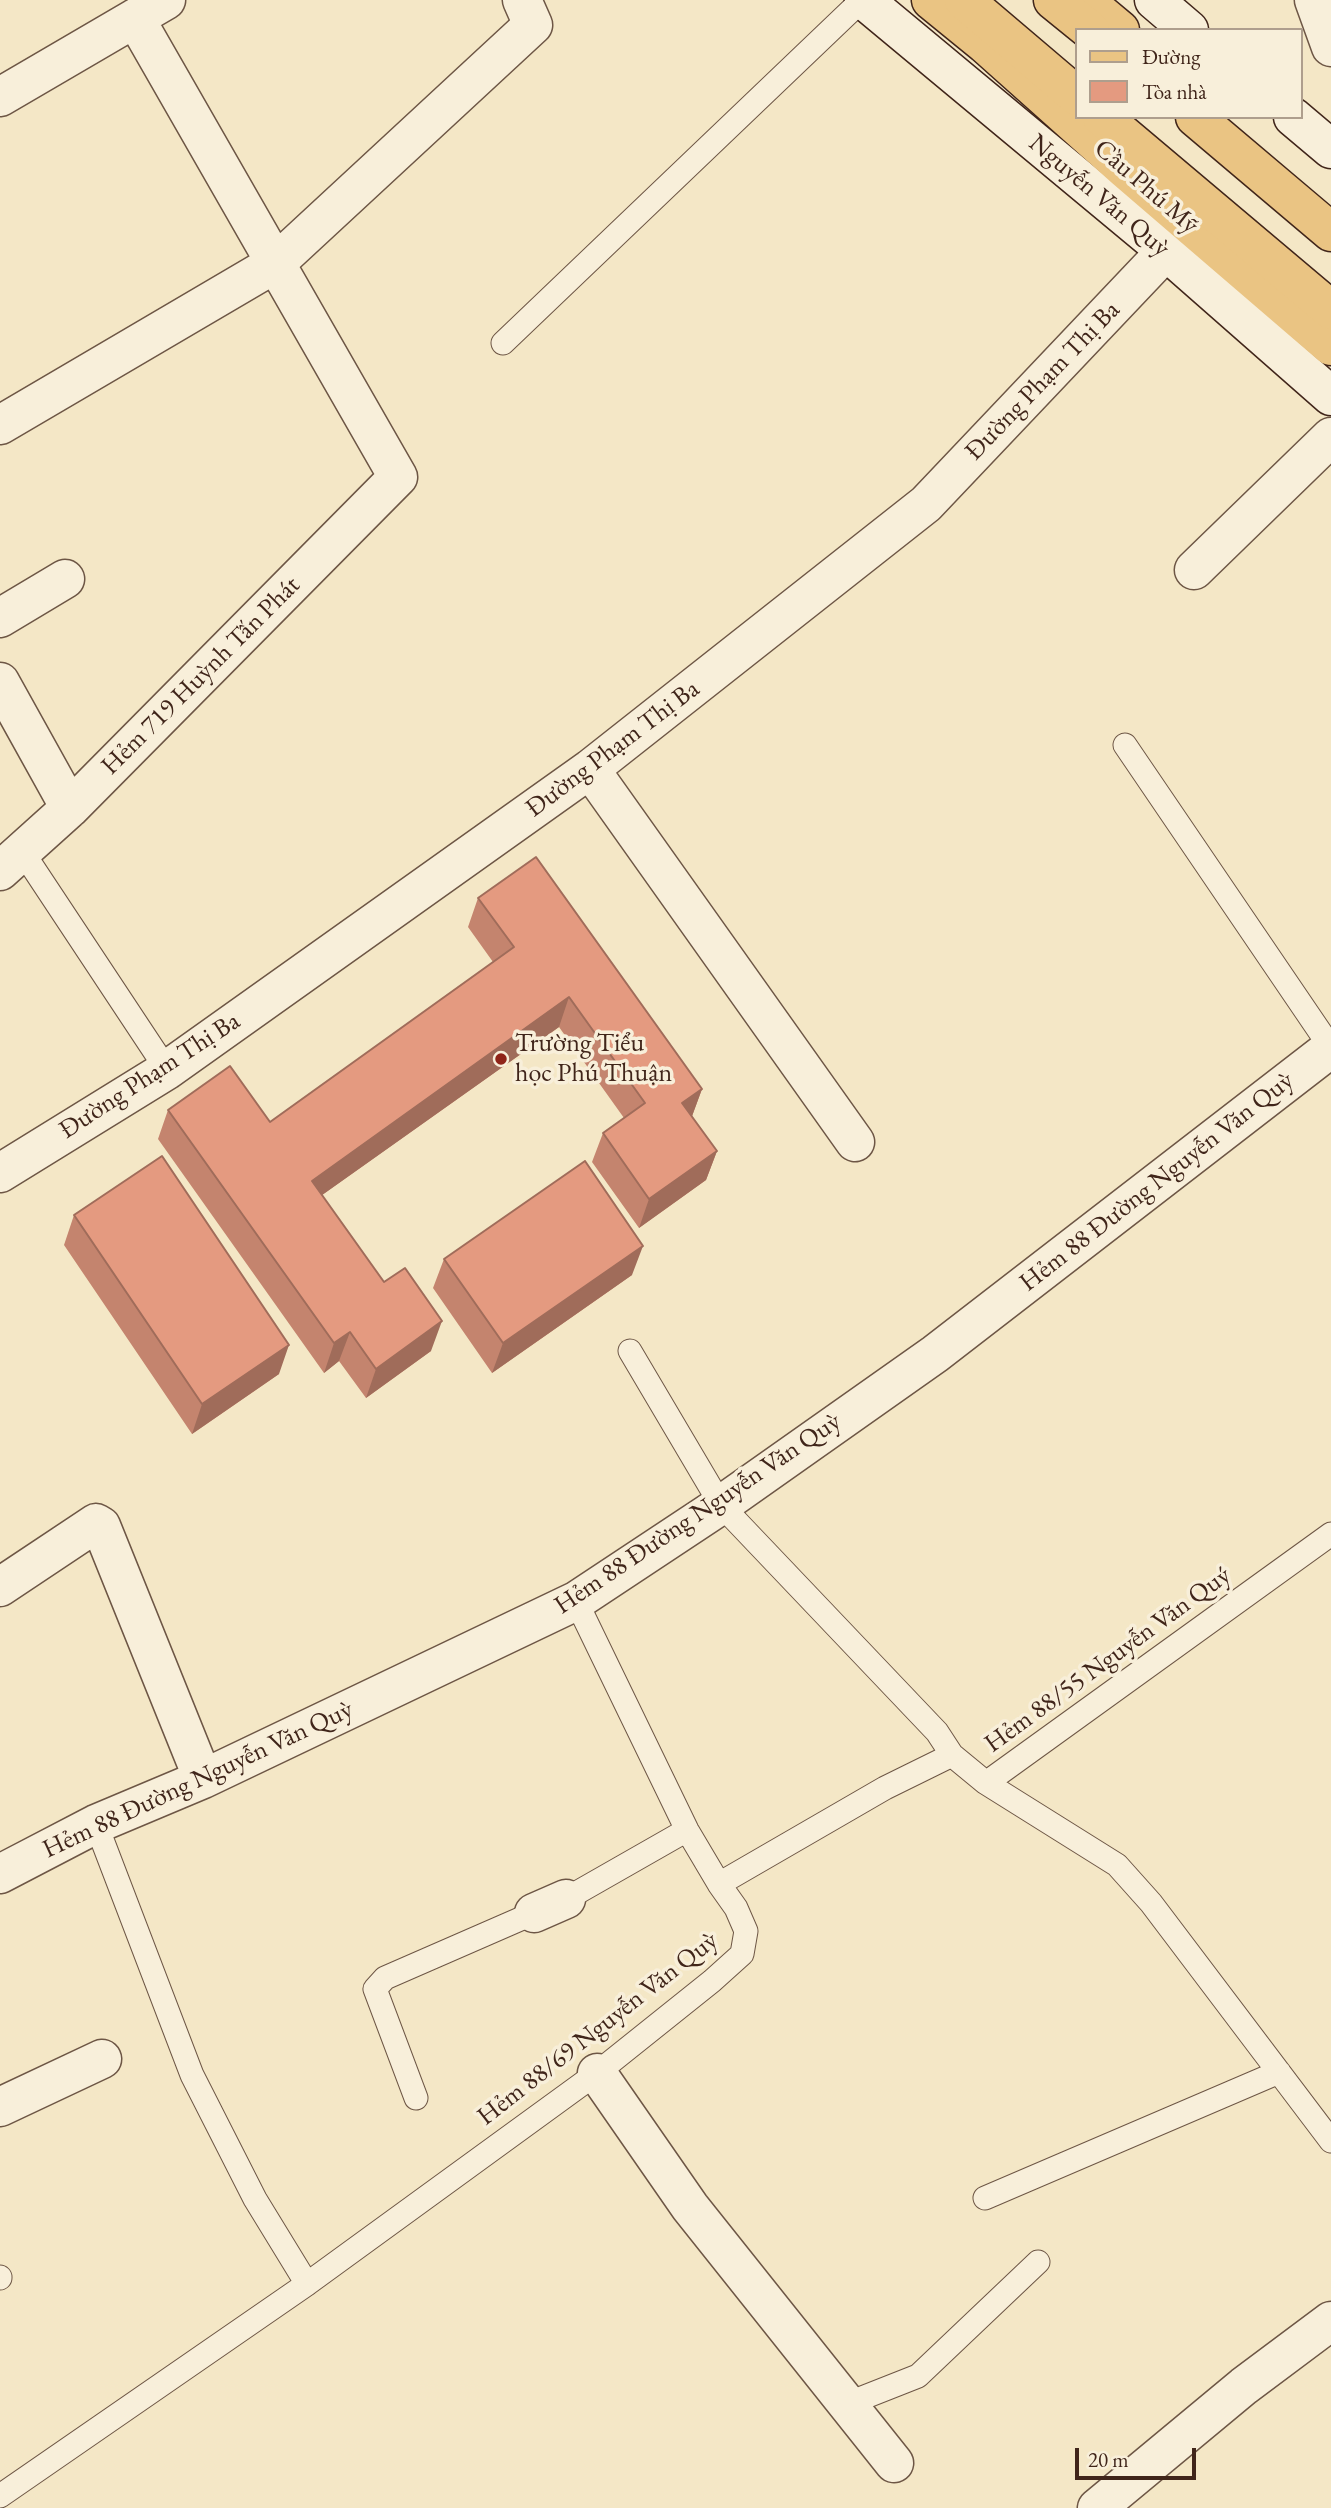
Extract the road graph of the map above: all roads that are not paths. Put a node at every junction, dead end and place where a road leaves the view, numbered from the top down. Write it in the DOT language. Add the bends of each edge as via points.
graph roads {
  1 [pos="522,0"];
  2 [pos="863,0"];
  3 [pos="931,0"];
  4 [pos="964,0"];
  5 [pos="1054,0"];
  6 [pos="1084,0"];
  7 [pos="1154,0"];
  8 [pos="1314,0"];
  9 [pos="150,9"];
  10 [pos="1088,28"];
  11 [pos="1118,28"];
  12 [pos="1187,28"];
  13 [pos="1331,47"];
  14 [pos="1076,95"];
  15 [pos="0,97"];
  16 [pos="1104,119"];
  17 [pos="1197,119"];
  18 [pos="1225,119"];
  19 [pos="1295,119"];
  20 [pos="1331,149"];
  21 [pos="1331,208"];
  22 [pos="1331,232"];
  23 [pos="1166,251"];
  24 [pos="276,263"];
  25 [pos="1331,310"];
  26 [pos="503,343"];
  27 [pos="1331,346"];
  28 [pos="1331,396"];
  29 [pos="0,425"];
  30 [pos="1331,437"];
  31 [pos="1194,570"];
  32 [pos="65,579"];
  33 [pos="0,618"];
  34 [pos="0,682"];
  35 [pos="1125,745"];
  36 [pos="590,769"];
  37 [pos="70,808"];
  38 [pos="11,861"];
  39 [pos="1331,1048"];
  40 [pos="167,1070"];
  41 [pos="855,1142"];
  42 [pos="0,1173"];
  43 [pos="630,1351"];
  44 [pos="721,1505"];
  45 [pos="1331,1534"];
  46 [pos="0,1587"];
  47 [pos="576,1601"];
  48 [pos="952,1755"];
  49 [pos="203,1779"];
  50 [pos="986,1783"];
  51 [pos="96,1824"];
  52 [pos="687,1830"];
  53 [pos="0,1874"];
  54 [pos="719,1884"];
  55 [pos="102,2059"];
  56 [pos="1279,2072"];
  57 [pos="597,2073"];
  58 [pos="416,2098"];
  59 [pos="0,2107"];
  60 [pos="1331,2141"];
  61 [pos="985,2198"];
  62 [pos="1038,2262"];
  63 [pos="307,2284"];
  64 [pos="1331,2320"];
  65 [pos="847,2404"];
  66 [pos="894,2463"];
  67 [pos="0,2496"];
  68 [pos="1097,2508"];
  1 -- 24 [label="street" via="533,25"];
  2 -- 23 [label="street, Nguyễn Văn Quỳ"];
  2 -- 26 [label="lane"];
  3 -- 27 [label="main road, Cầu Phú Mỹ"];
  4 -- 14 [label="main road"];
  5 -- 10 [label="main road"];
  6 -- 11 [label="main road"];
  7 -- 12 [label="street"];
  8 -- 13 [label="street"];
  9 -- 15 [label="street"];
  9 -- 24 [label="street"];
  16 -- 25 [label="main road, Cầu Phú Mỹ"];
  17 -- 22 [label="main road"];
  18 -- 21 [label="main road"];
  19 -- 20 [label="street"];
  23 -- 28 [label="street, Nguyễn Văn Quỳ"];
  23 -- 36 [label="street, Đường Phạm Thị Ba" via="926,504"];
  24 -- 29 [label="street"];
  24 -- 37 [label="street, Hẻm 719 Huỳnh Tấn Phát" via="398,477"];
  30 -- 31 [label="street"];
  32 -- 33 [label="street"];
  34 -- 37 [label="street"];
  35 -- 39 [label="lane"];
  36 -- 40 [label="street, Đường Phạm Thị Ba"];
  36 -- 41 [label="street"];
  37 -- 38 [label="street, Hẻm 719 Huỳnh Tấn Phát"];
  38 -- 40 [label="lane"];
  39 -- 44 [label="street, Hẻm 88 Đường Nguyễn Văn Quỳ" via="934,1354"];
  40 -- 42 [label="street, Đường Phạm Thị Ba"];
  43 -- 44 [label="lane"];
  44 -- 47 [label="street, Hẻm 88 Đường Nguyễn Văn Quỳ"];
  44 -- 48 [label="lane" via="937,1731"];
  45 -- 50 [label="lane, Hẻm 88/55 Nguyễn Văn Quý"];
  46 -- 49 [label="street" via="96,1523 101,1526"];
  47 -- 49 [label="street, Hẻm 88 Đường Nguyễn Văn Quỳ"];
  47 -- 52 [label="lane, Hẻm 88/69 Nguyễn Văn Quỳ"];
  48 -- 50 [label="lane"];
  48 -- 54 [label="lane" via="885,1788"];
  49 -- 51 [label="street, Hẻm 88 Đường Nguyễn Văn Quỳ"];
  50 -- 56 [label="lane, Hẻm 88/55 Nguyễn Văn Quý" via="1117,1865"];
  51 -- 53 [label="street, Hẻm 88 Đường Nguyễn Văn Quỳ"];
  51 -- 63 [label="lane" via="192,2075 255,2199"];
  52 -- 54 [label="lane, Hẻm 88/69 Nguyễn Văn Quỳ"];
  52 -- 58 [label="lane" via="550,1906 385,1978 375,1989"];
  54 -- 57 [label="lane, Hẻm 88/69 Nguyễn Văn Quỳ" via="746,1931 742,1954"];
  55 -- 59 [label="street"];
  56 -- 60 [label="lane, Hẻm 88/55 Nguyễn Văn Quý"];
  56 -- 61 [label="lane"];
  57 -- 63 [label="lane, Hẻm 88/69 Nguyễn Văn Quỳ"];
  57 -- 65 [label="street" via="690,2207"];
  62 -- 65 [label="lane" via="918,2376"];
  63 -- 67 [label="lane, Hẻm 88/69 Nguyễn Văn Quỳ"];
  64 -- 68 [label="street"];
  65 -- 66 [label="street"];
}
